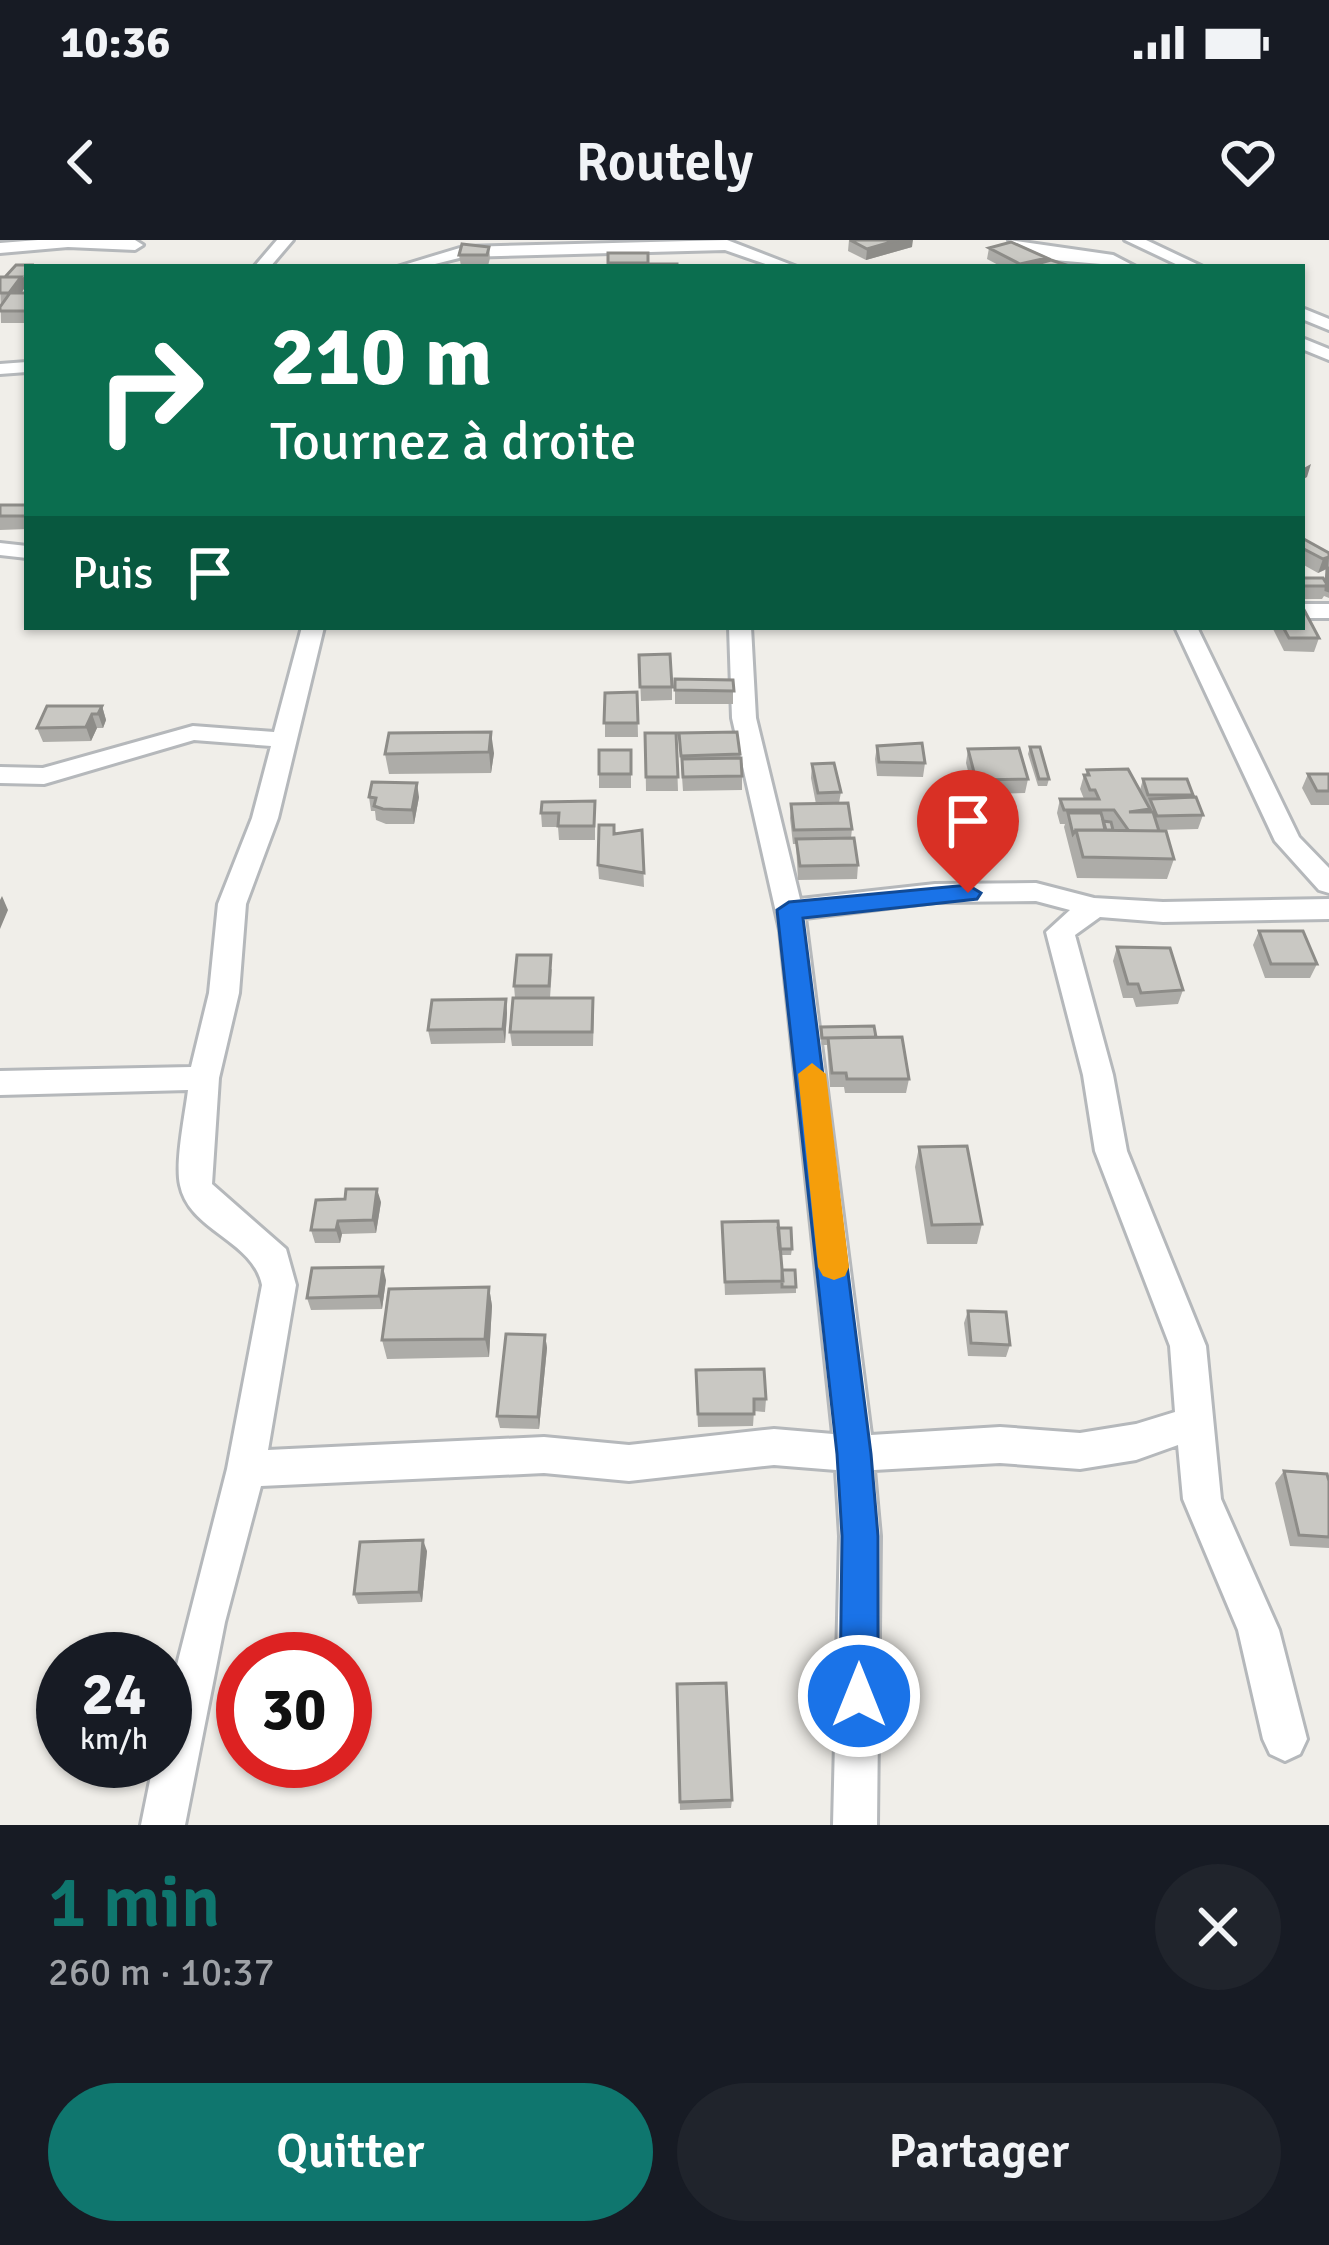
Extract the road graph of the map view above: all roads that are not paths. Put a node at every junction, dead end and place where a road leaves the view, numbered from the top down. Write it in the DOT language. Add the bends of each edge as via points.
graph roads {
  1 [pos="285,240"];
  2 [pos="746,240"];
  3 [pos="1017,240"];
  4 [pos="1133,240"];
  5 [pos="137,243"];
  6 [pos="0,248"];
  7 [pos="554,252"];
  8 [pos="760,258"];
  9 [pos="266,264"];
  10 [pos="414,264"];
  11 [pos="779,264"];
  12 [pos="1112,264"];
  13 [pos="1188,264"];
  14 [pos="312,630"];
  15 [pos="740,630"];
  16 [pos="1187,630"];
  17 [pos="284,740"];
  18 [pos="0,775"];
  19 [pos="1329,884"];
  20 [pos="1094,907"];
  21 [pos="1329,909"];
  22 [pos="789,910"];
  23 [pos="204,1078"];
  24 [pos="0,1083"];
  25 [pos="1193,1423"];
  26 [pos="854,1454"];
  27 [pos="246,1469"];
  28 [pos="1285,1739"];
  29 [pos="163,1825"];
  30 [pos="855,1825"];
  1 -- 9 [label="street"];
  2 -- 8 [label="street"];
  3 -- 12 [label="street"];
  4 -- 13 [label="street"];
  5 -- 6 [label="street"];
  7 -- 8 [label="street" via="727,245"];
  7 -- 10 [label="street" via="463,252"];
  8 -- 11 [label="street"];
  14 -- 17 [label="street"];
  15 -- 22 [label="street" via="744,718"];
  16 -- 19 [label="street" via="1288,841"];
  17 -- 18 [label="street" via="193,733 44,776"];
  17 -- 23 [label="street" via="232,904 224,993"];
  20 -- 21 [label="street"];
  20 -- 22 [label="street" via="1036,892 935,893"];
  20 -- 25 [label="street" via="1060,932 1111,1151 1188,1346"];
  22 -- 26 [label="street"];
  23 -- 24 [label="street"];
  23 -- 27 [label="street" via="196,1186 274,1259 279,1285"];
  25 -- 26 [label="street" via="1080,1450 1000,1445"];
  25 -- 28 [label="street" via="1202,1499 1258,1630"];
  26 -- 27 [label="street" via="774,1447 629,1463 544,1455"];
  26 -- 30 [label="street"];
  27 -- 29 [label="street"];
}
